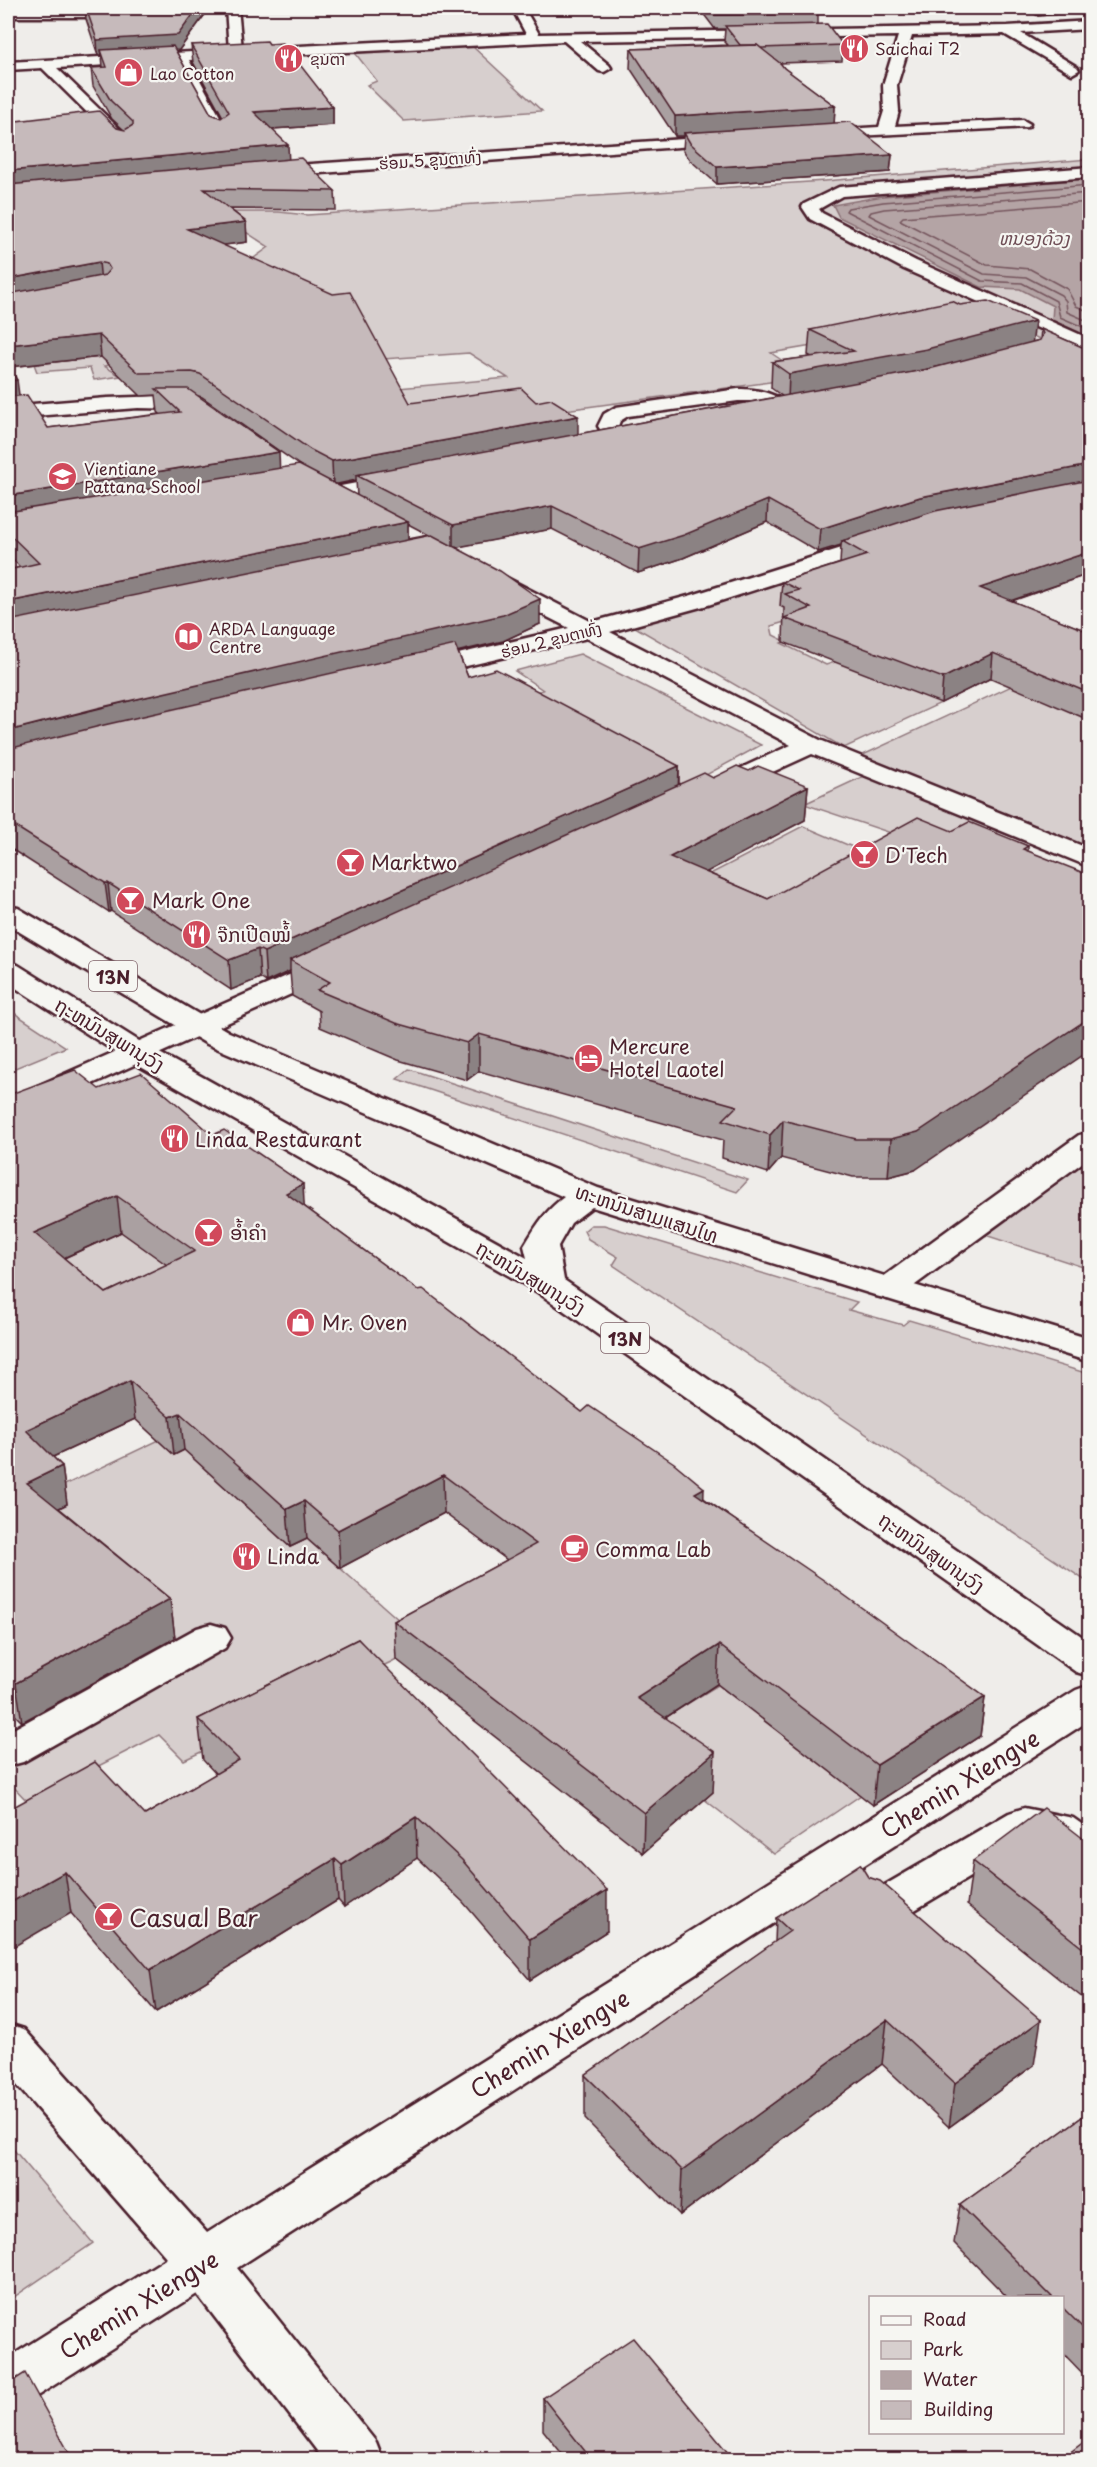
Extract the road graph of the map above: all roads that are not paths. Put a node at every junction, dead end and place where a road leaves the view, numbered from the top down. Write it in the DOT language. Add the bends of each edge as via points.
graph roads {
  1 [pos="232,8"];
  2 [pos="518,8"];
  3 [pos="8,13"];
  4 [pos="128,13"];
  5 [pos="1089,25"];
  6 [pos="1007,30"];
  7 [pos="906,31"];
  8 [pos="535,38"];
  9 [pos="568,38"];
  10 [pos="236,53"];
  11 [pos="180,56"];
  12 [pos="45,64"];
  13 [pos="8,66"];
  14 [pos="604,68"];
  15 [pos="1072,70"];
  16 [pos="836,118"];
  17 [pos="1023,124"];
  18 [pos="885,130"];
  19 [pos="221,131"];
  20 [pos="854,132"];
  21 [pos="807,135"];
  22 [pos="748,139"];
  23 [pos="125,142"];
  24 [pos="1089,172"];
  25 [pos="250,173"];
  26 [pos="1089,346"];
  27 [pos="803,405"];
  28 [pos="781,409"];
  29 [pos="8,412"];
  30 [pos="751,415"];
  31 [pos="213,416"];
  32 [pos="640,436"];
  33 [pos="617,440"];
  34 [pos="594,444"];
  35 [pos="422,477"];
  36 [pos="359,509"];
  37 [pos="905,534"];
  38 [pos="477,572"];
  39 [pos="587,631"];
  40 [pos="402,674"];
  41 [pos="811,745"];
  42 [pos="704,794"];
  43 [pos="1089,859"];
  44 [pos="8,914"];
  45 [pos="359,952"];
  46 [pos="8,971"];
  47 [pos="208,1032"];
  48 [pos="136,1052"];
  49 [pos="8,1110"];
  50 [pos="1089,1142"];
  51 [pos="587,1195"];
  52 [pos="548,1284"];
  53 [pos="888,1289"];
  54 [pos="1089,1351"];
  55 [pos="211,1638"];
  56 [pos="1089,1662"];
  57 [pos="1089,1700"];
  58 [pos="8,1751"];
  59 [pos="1089,1853"];
  60 [pos="882,1908"];
  61 [pos="8,2043"];
  62 [pos="203,2263"];
  63 [pos="8,2386"];
  64 [pos="357,2460"];
  1 -- 10 [label="main road"];
  2 -- 8 [label="main road"];
  3 -- 4 [label="main road"];
  5 -- 6 [label="main road"];
  6 -- 7 [label="main road"];
  6 -- 15 [label="main road"];
  7 -- 9 [label="main road"];
  7 -- 18 [label="main road" via="904,50 890,86 893,117"];
  8 -- 9 [label="main road"];
  8 -- 10 [label="main road"];
  9 -- 14 [label="main road"];
  10 -- 11 [label="main road"];
  11 -- 12 [label="main road"];
  11 -- 19 [label="main road"];
  12 -- 13 [label="main road"];
  12 -- 23 [label="main road"];
  16 -- 20 [label="main road"];
  17 -- 18 [label="main road"];
  18 -- 20 [label="main road"];
  20 -- 21 [label="main road"];
  22 -- 25 [label="main road, ຮ່ອມ 5 ຂູນຕາທົ່ງ"];
  24 -- 26 [label="main road" via="838,192 810,207 816,216 910,265"];
  27 -- 28 [label="main road"];
  28 -- 30 [label="main road"];
  28 -- 33 [label="main road" via="756,395 738,395 623,411 611,418 608,426"];
  29 -- 31 [label="main road" via="66,405 194,404"];
  32 -- 33 [label="main road"];
  33 -- 34 [label="main road"];
  35 -- 36 [label="main road" via="322,489"];
  37 -- 39 [label="main road, ຮ່ອມ 2 ຂູນຕາທົ່ງ" via="700,600"];
  38 -- 39 [label="main road"];
  39 -- 40 [label="main road, ຮ່ອມ 2 ຂູນຕາທົ່ງ"];
  39 -- 41 [label="main road"];
  41 -- 42 [label="main road"];
  41 -- 43 [label="main road"];
  44 -- 47 [label="main road, 13N"];
  45 -- 47 [label="main road"];
  46 -- 48 [label="main road, ຖະຫນົນສຸພານຸວົງ / 13N"];
  47 -- 48 [label="main road"];
  47 -- 51 [label="main road, ທະຫນົນສາມແສນໄທ / 13N"];
  48 -- 49 [label="main road"];
  48 -- 52 [label="main road, ຖະຫນົນສຸພານຸວົງ / 13N"];
  50 -- 53 [label="main road"];
  51 -- 52 [label="main road" via="558,1217 541,1246"];
  51 -- 53 [label="main road, ທະຫນົນສາມແສນໄທ / 13N"];
  52 -- 56 [label="main road, ຖະຫນົນສຸພານຸວົງ / 13N"];
  53 -- 54 [label="main road, ທະຫນົນສາມແສນໄທ / 13N"];
  55 -- 58 [label="main road"];
  57 -- 62 [label="main road, Chemin Xiengve"];
  59 -- 60 [label="main road" via="1058,1830 1024,1824"];
  61 -- 62 [label="main road"];
  62 -- 63 [label="main road, Chemin Xiengve"];
  62 -- 64 [label="main road"];
}
